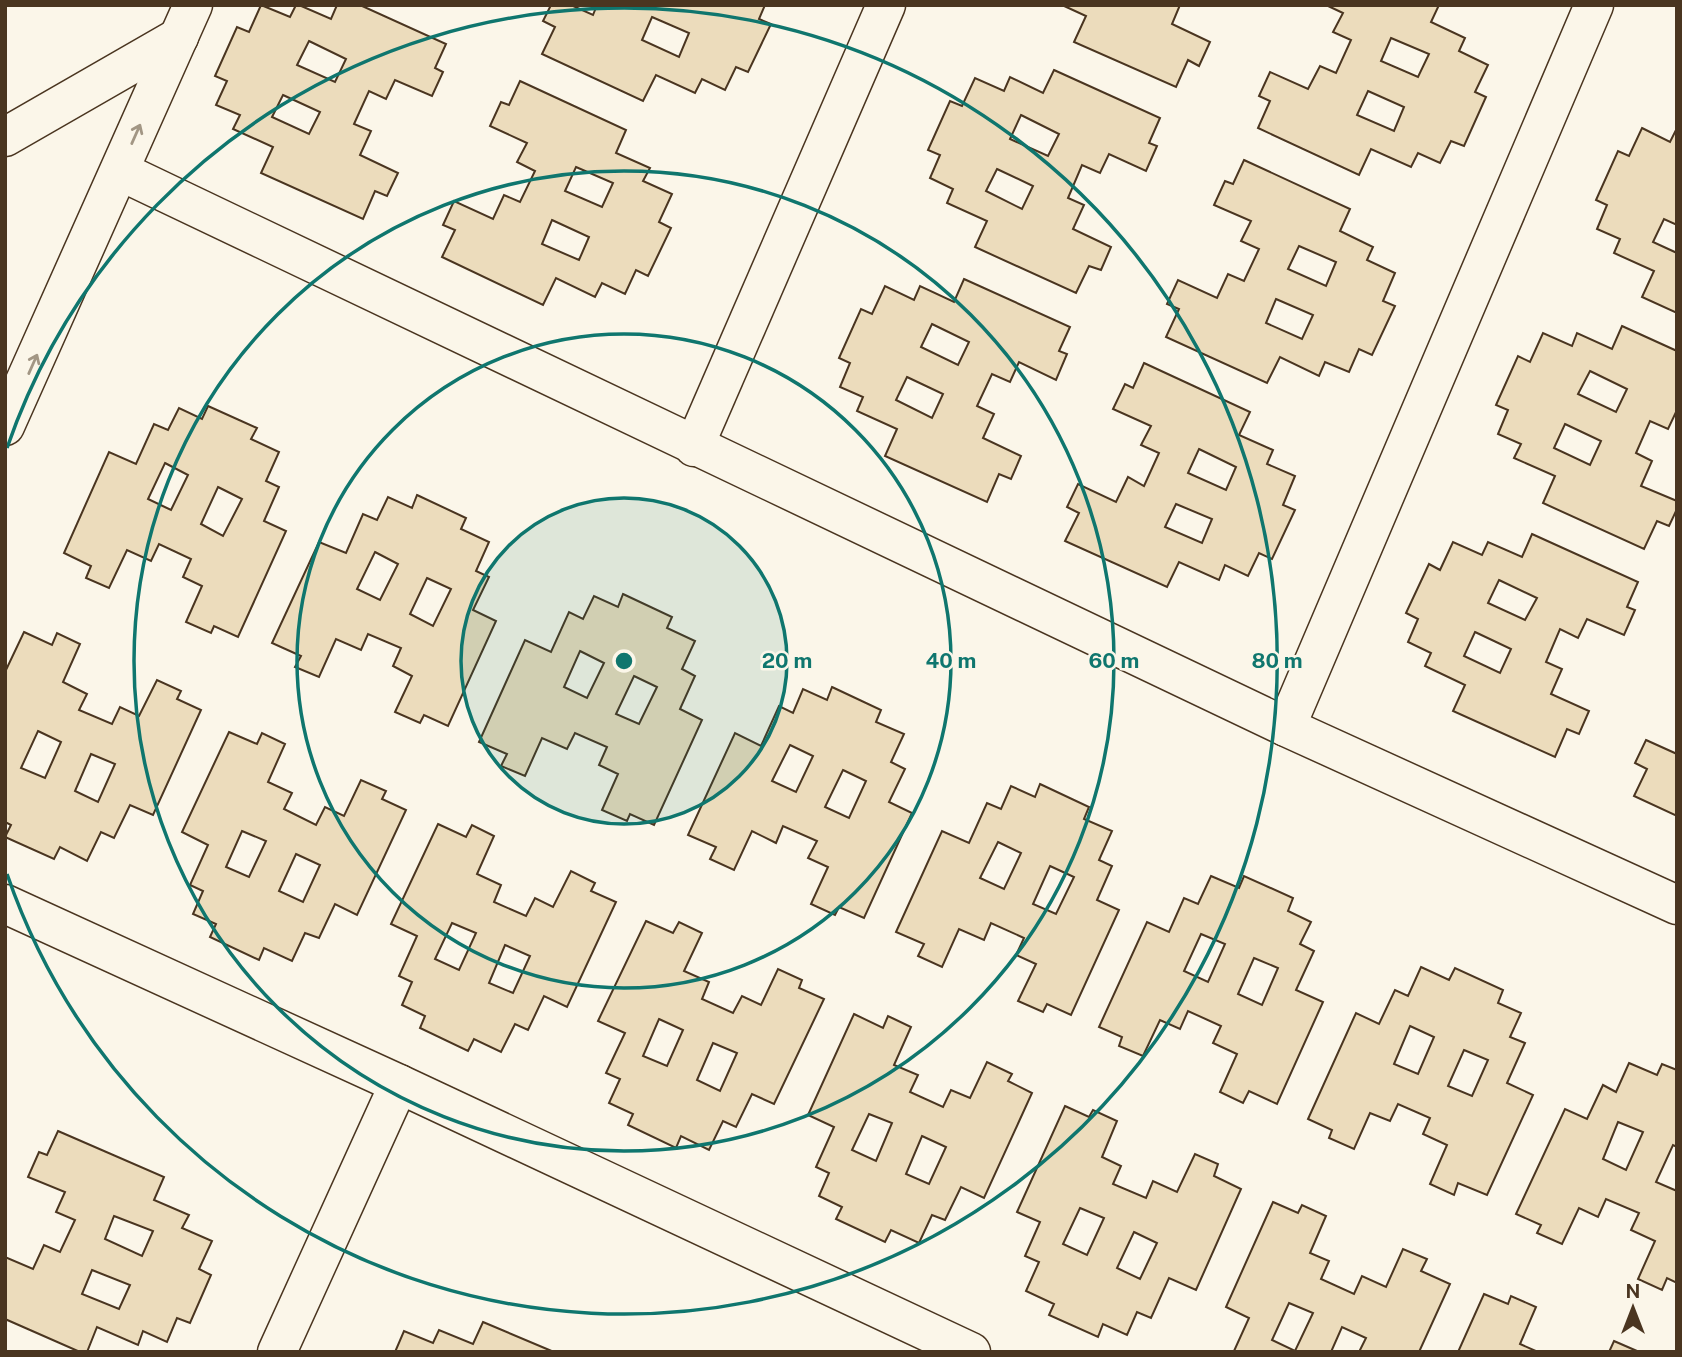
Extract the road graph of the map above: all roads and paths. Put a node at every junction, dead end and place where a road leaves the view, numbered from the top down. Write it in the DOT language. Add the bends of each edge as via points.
graph roads {
  1 [pos="886,5"];
  2 [pos="1594,5"];
  3 [pos="186,21"];
  4 [pos="5,137"];
  5 [pos="120,171"];
  6 [pos="5,426"];
  7 [pos="694,447"];
  8 [pos="1286,727"];
  9 [pos="5,904"];
  10 [pos="1677,905"];
  11 [pos="399,1084"];
  12 [pos="277,1352"];
  13 [pos="971,1352"];
  1 -- 7 [label="street"];
  2 -- 8 [label="street"];
  3 -- 4 [label="street"];
  5 -- 3 [label="street, one-way"];
  6 -- 5 [label="street, one-way"];
  5 -- 7 [label="street"];
  7 -- 8 [label="street"];
  8 -- 10 [label="street"];
  9 -- 11 [label="street"];
  11 -- 12 [label="street"];
  11 -- 13 [label="street"];
}
